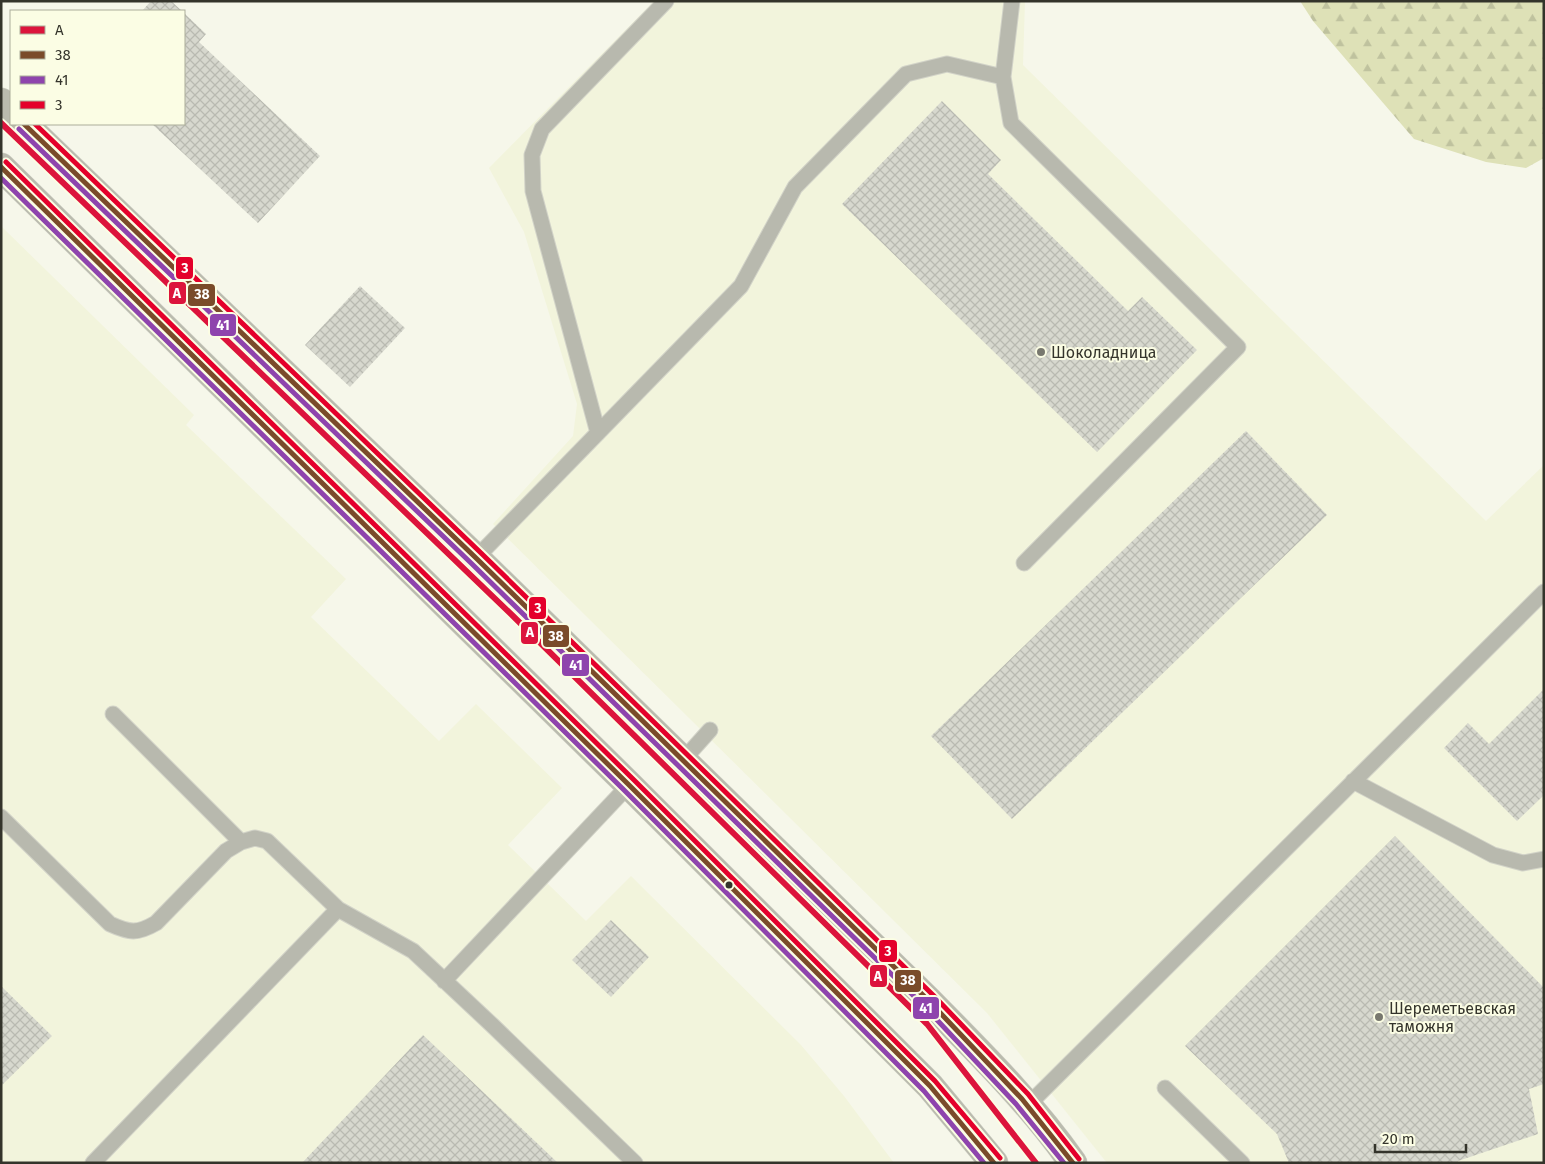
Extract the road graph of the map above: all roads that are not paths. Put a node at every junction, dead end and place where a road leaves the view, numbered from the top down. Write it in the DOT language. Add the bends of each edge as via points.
graph roads {
  1 [pos="666,1"];
  2 [pos="1012,1"];
  3 [pos="1003,77"];
  4 [pos="25,125"];
  5 [pos="1,167"];
  6 [pos="598,433"];
  7 [pos="476,558"];
  8 [pos="1024,563"];
  9 [pos="1544,592"];
  10 [pos="113,714"];
  11 [pos="710,730"];
  12 [pos="684,759"];
  13 [pos="1353,781"];
  14 [pos="629,785"];
  15 [pos="1,817"];
  16 [pos="241,842"];
  17 [pos="1544,859"];
  18 [pos="338,909"];
  19 [pos="444,981"];
  20 [pos="1165,1088"];
  21 [pos="1027,1106"];
  22 [pos="93,1163"];
  23 [pos="635,1163"];
  24 [pos="994,1163"];
  25 [pos="1072,1163"];
  26 [pos="1242,1163"];
  1 -- 6 [label="lane" via="542,129 532,155 533,190"];
  2 -- 3 [label="lane"];
  3 -- 6 [label="lane" via="947,64 906,74 795,187 741,286"];
  3 -- 8 [label="lane" via="1011,123 1238,347"];
  4 -- 7 [label="main road"];
  5 -- 14 [label="main road"];
  6 -- 7 [label="lane"];
  7 -- 12 [label="main road"];
  9 -- 13 [label="lane"];
  10 -- 16 [label="lane"];
  11 -- 12 [label="lane"];
  12 -- 21 [label="main road" via="928,1000"];
  13 -- 17 [label="lane" via="1494,855 1523,863"];
  13 -- 21 [label="lane"];
  14 -- 19 [label="lane"];
  14 -- 24 [label="main road" via="930,1086"];
  15 -- 16 [label="lane" via="110,924 128,932 143,930 156,923 226,852"];
  16 -- 18 [label="lane" via="255,838 267,841"];
  18 -- 19 [label="lane" via="413,951"];
  18 -- 22 [label="lane"];
  19 -- 23 [label="lane"];
  20 -- 26 [label="lane"];
  21 -- 25 [label="main road"];
}
